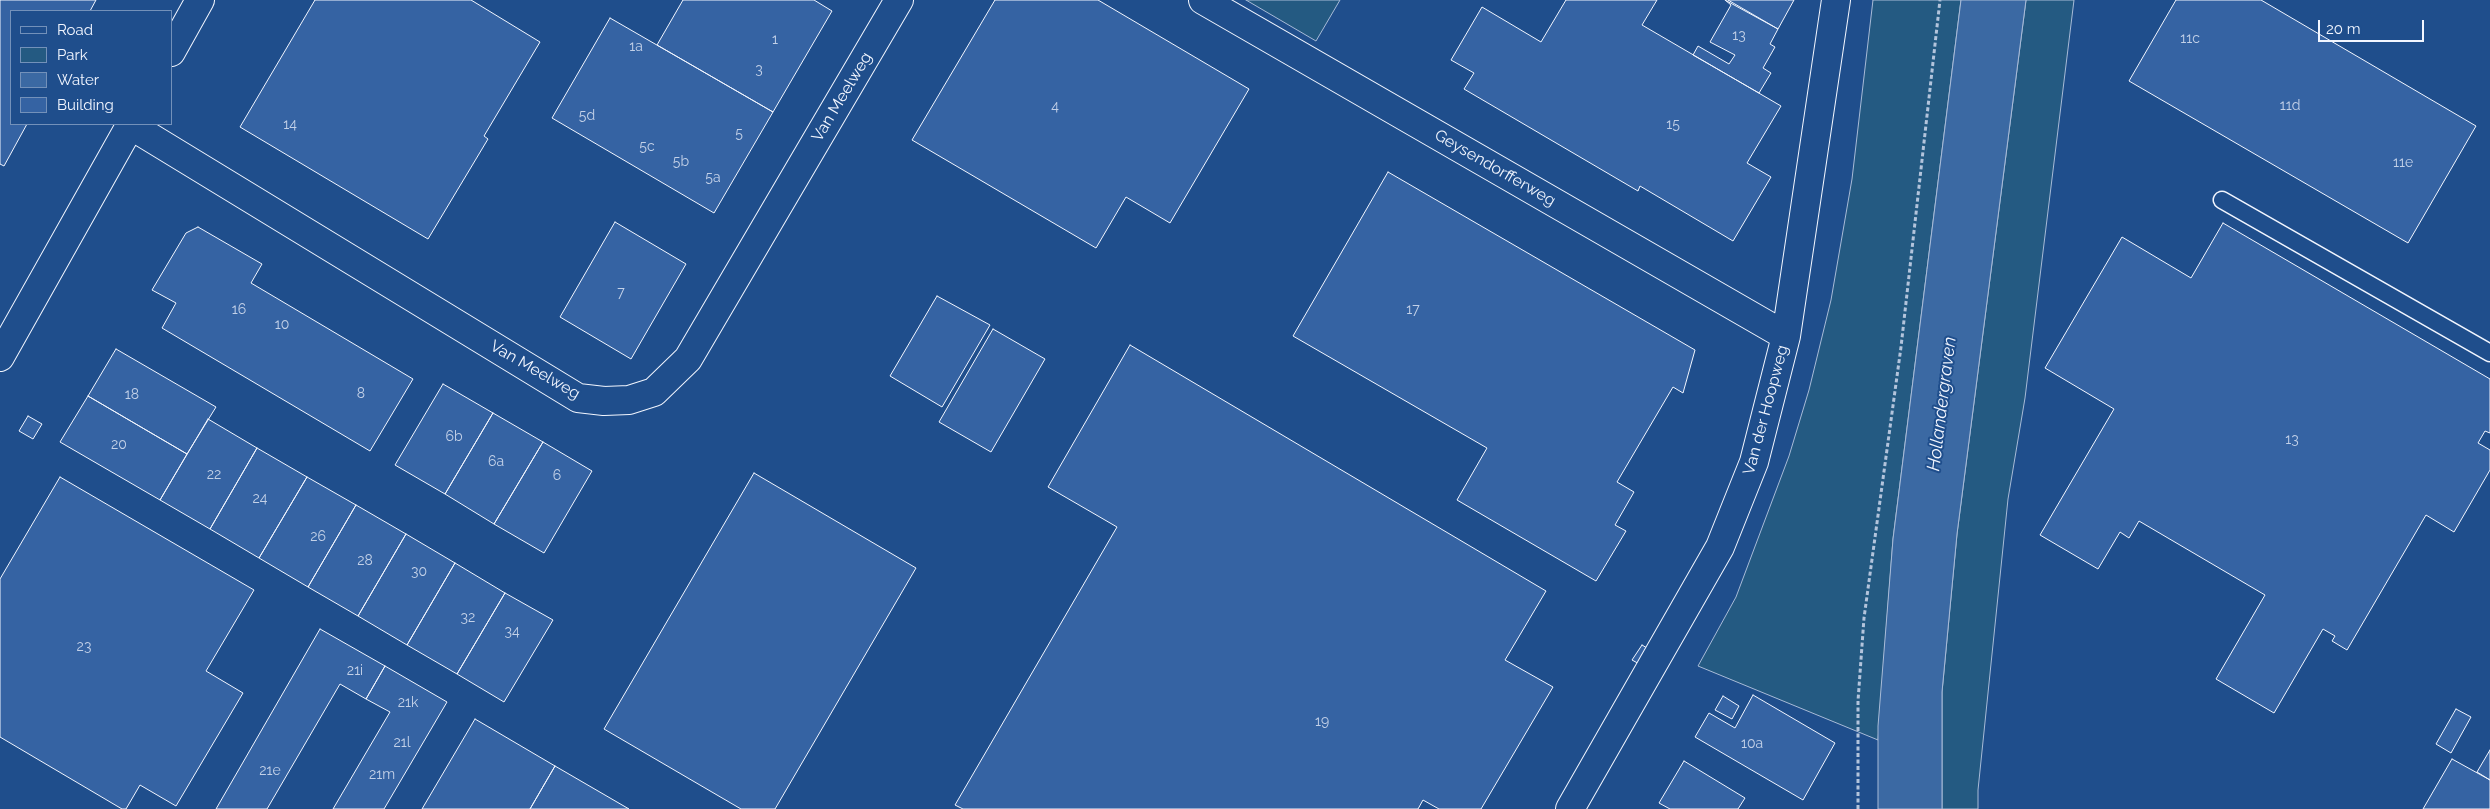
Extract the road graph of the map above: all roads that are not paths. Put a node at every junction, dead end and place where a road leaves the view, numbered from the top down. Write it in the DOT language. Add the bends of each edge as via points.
graph roads {
  1 [pos="200,0"];
  2 [pos="899,0"];
  3 [pos="1203,0"];
  4 [pos="1836,0"];
  5 [pos="172,50"];
  6 [pos="130,125"];
  7 [pos="133,125"];
  8 [pos="2222,200"];
  9 [pos="1786,336"];
  10 [pos="2490,353"];
  11 [pos="0,357"];
  12 [pos="1570,809"];
  1 -- 5 [label="street"];
  2 -- 7 [label="street, Van Meelweg" via="688,359 654,392 629,400 578,398"];
  3 -- 9 [label="street, Geysendorfferweg"];
  4 -- 9 [label="street, Van der Hoopweg"];
  6 -- 11 [label="street"];
  8 -- 10 [label="lane"];
  9 -- 12 [label="street, Van der Hoopweg" via="1754,462 1720,547"];
}
